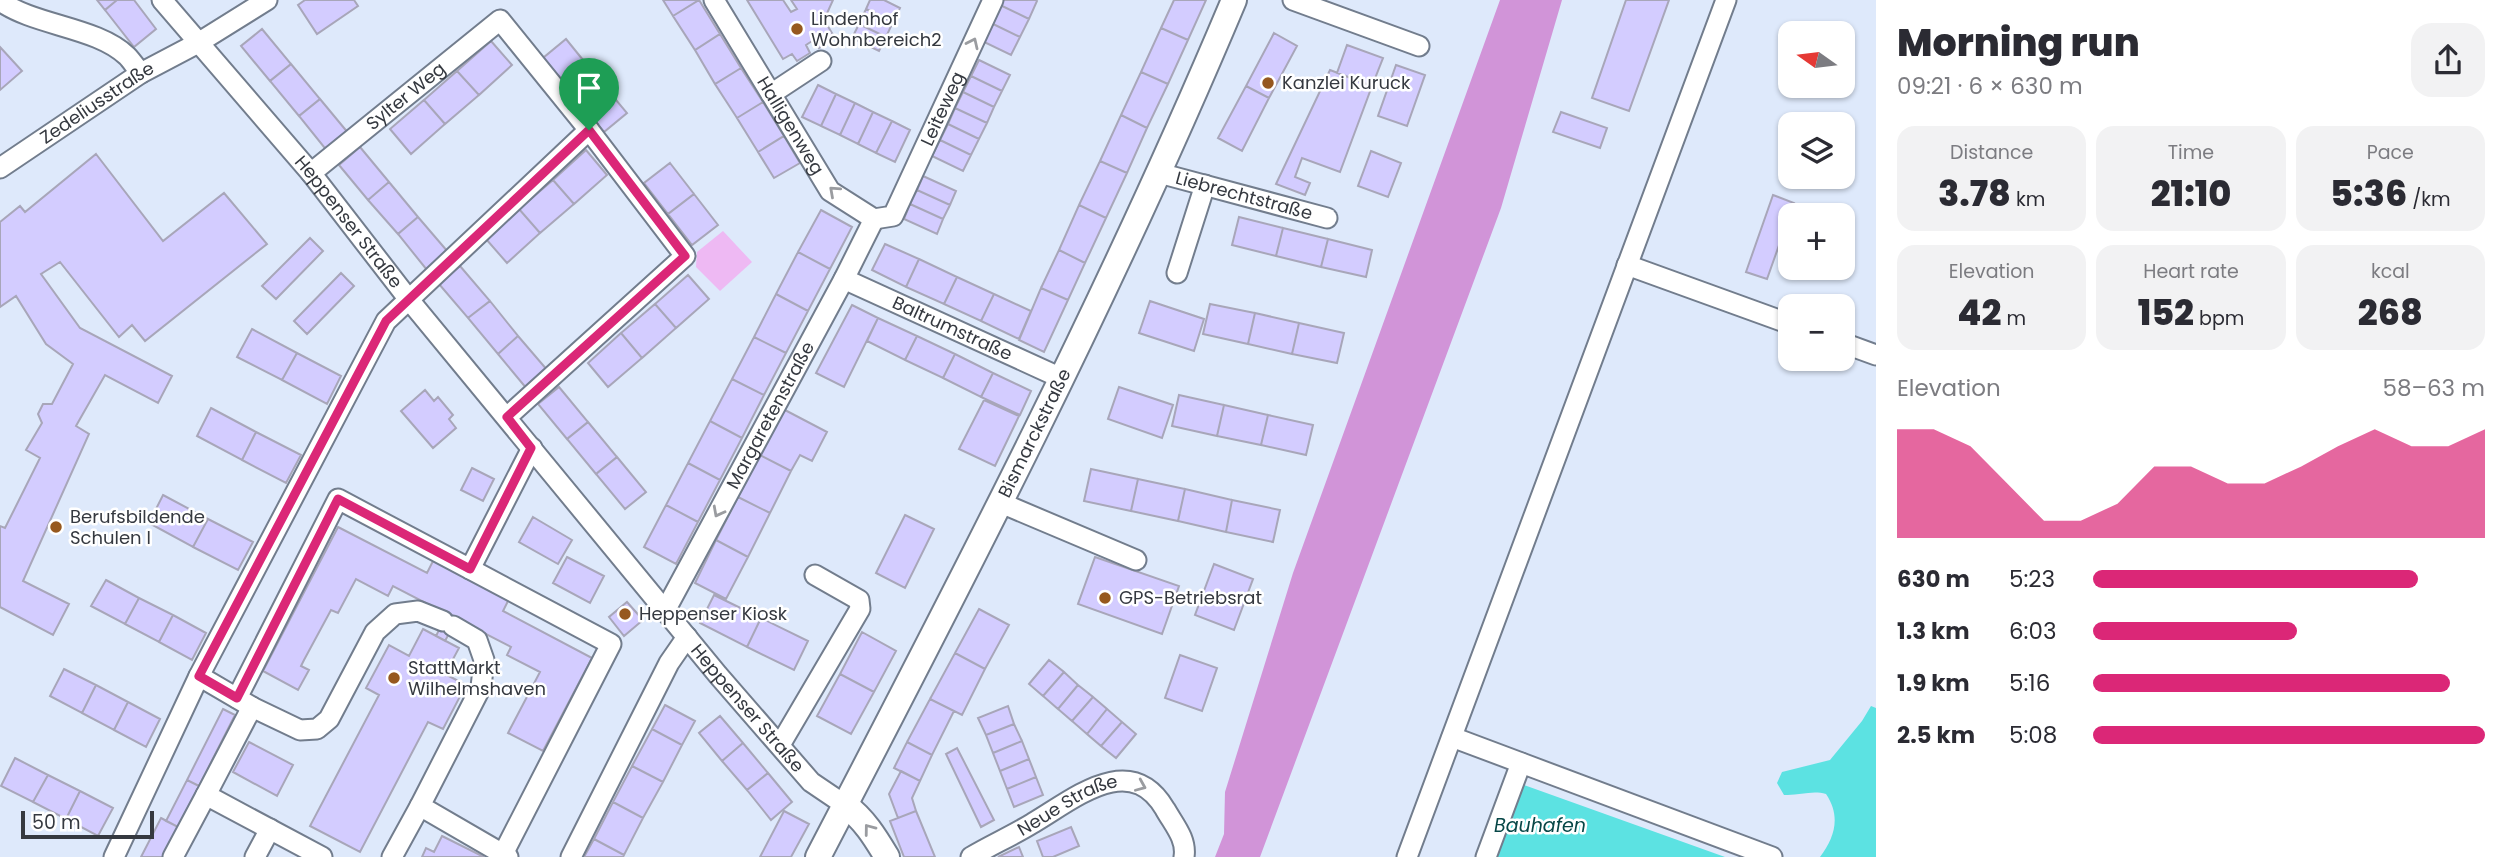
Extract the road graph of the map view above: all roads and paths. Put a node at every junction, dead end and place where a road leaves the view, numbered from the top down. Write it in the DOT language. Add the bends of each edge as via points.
graph roads {
  1 [pos="162,0"];
  2 [pos="267,0"];
  3 [pos="714,0"];
  4 [pos="993,0"];
  5 [pos="1234,0"];
  6 [pos="1293,0"];
  7 [pos="1726,0"];
  8 [pos="0,1"];
  9 [pos="198,43"];
  10 [pos="1419,46"];
  11 [pos="821,61"];
  12 [pos="141,73"];
  13 [pos="771,94"];
  14 [pos="589,130"];
  15 [pos="0,168"];
  16 [pos="311,173"];
  17 [pos="1159,173"];
  18 [pos="1205,185"];
  19 [pos="883,217"];
  20 [pos="1326,218"];
  21 [pos="1627,265"];
  22 [pos="1177,273"];
  23 [pos="844,279"];
  24 [pos="410,300"];
  25 [pos="1778,320"];
  26 [pos="1855,347"];
  27 [pos="1876,355"];
  28 [pos="1061,378"];
  29 [pos="507,417"];
  30 [pos="531,448"];
  31 [pos="1001,503"];
  32 [pos="1136,559"];
  33 [pos="470,569"];
  34 [pos="815,575"];
  35 [pos="666,609"];
  36 [pos="687,637"];
  37 [pos="199,676"];
  38 [pos="244,702"];
  39 [pos="1452,737"];
  40 [pos="780,745"];
  41 [pos="1521,763"];
  42 [pos="205,795"];
  43 [pos="845,805"];
  44 [pos="419,806"];
  45 [pos="270,829"];
  46 [pos="1183,848"];
  47 [pos="505,855"];
  48 [pos="114,857"];
  49 [pos="173,857"];
  50 [pos="256,857"];
  51 [pos="322,857"];
  52 [pos="392,857"];
  53 [pos="571,857"];
  54 [pos="818,857"];
  55 [pos="887,857"];
  56 [pos="971,857"];
  57 [pos="1407,857"];
  58 [pos="1486,857"];
  59 [pos="1772,857"];
  1 -- 9 [label="street, Heppenser Straße"];
  2 -- 9 [label="street, Zedeliusstraße"];
  3 -- 13 [label="street, Halligenweg"];
  19 -- 4 [label="street, Leiteweg, one-way"];
  5 -- 17 [label="main road, Bismarckstraße"];
  6 -- 10 [label="street"];
  7 -- 21 [label="street"];
  8 -- 12 [label="street" via="12,10 107,44 125,54"];
  9 -- 12 [label="street, Zedeliusstraße"];
  9 -- 16 [label="street, Heppenser Straße"];
  11 -- 13 [label="street"];
  12 -- 15 [label="street, Zedeliusstraße"];
  19 -- 13 [label="street, Halligenweg, one-way" via="830,191"];
  14 -- 16 [label="street, Sylter Weg" via="500,20"];
  14 -- 24 [label="street"];
  14 -- 29 [label="street" via="685,256"];
  16 -- 24 [label="street, Heppenser Straße"];
  17 -- 18 [label="street, Liebrechtstraße"];
  17 -- 28 [label="main road, Bismarckstraße"];
  18 -- 20 [label="street, Liebrechtstraße"];
  18 -- 22 [label="street"];
  19 -- 23 [label="street, Margaretenstraße"];
  21 -- 25 [label="street"];
  21 -- 39 [label="street"];
  23 -- 28 [label="street, Baltrumstraße"];
  23 -- 35 [label="street, Margaretenstraße, one-way"];
  24 -- 29 [label="street, Heppenser Straße"];
  24 -- 37 [label="street" via="386,321"];
  26 -- 27 [label="street"];
  28 -- 31 [label="main road, Bismarckstraße"];
  29 -- 30 [label="street, Heppenser Straße"];
  30 -- 33 [label="street"];
  30 -- 35 [label="street, Heppenser Straße"];
  31 -- 32 [label="street"];
  31 -- 43 [label="main road, Bismarckstraße"];
  33 -- 38 [label="street" via="338,499"];
  33 -- 47 [label="street" via="611,644"];
  34 -- 40 [label="street" via="859,600 860,609"];
  35 -- 36 [label="street, Heppenser Straße"];
  36 -- 40 [label="street, Heppenser Straße"];
  36 -- 53 [label="street" via="669,663"];
  37 -- 38 [label="street"];
  37 -- 48 [label="street"];
  38 -- 42 [label="street"];
  38 -- 44 [label="street" via="300,730 317,729 330,719 375,632 395,614 418,611 477,640 484,660 481,687"];
  39 -- 41 [label="street"];
  39 -- 57 [label="street"];
  40 -- 43 [label="street, Heppenser Straße" via="811,782"];
  41 -- 58 [label="street"];
  41 -- 59 [label="street"];
  42 -- 45 [label="street"];
  42 -- 49 [label="street"];
  43 -- 54 [label="main road, Bismarckstraße"];
  55 -- 43 [label="main road, Heppenser Straße, one-way" via="858,815"];
  44 -- 47 [label="street"];
  44 -- 52 [label="street"];
  45 -- 50 [label="street"];
  45 -- 51 [label="street"];
  56 -- 46 [label="street, Neue Straße, one-way" via="1098,783 1133,781 1155,792"];
}
